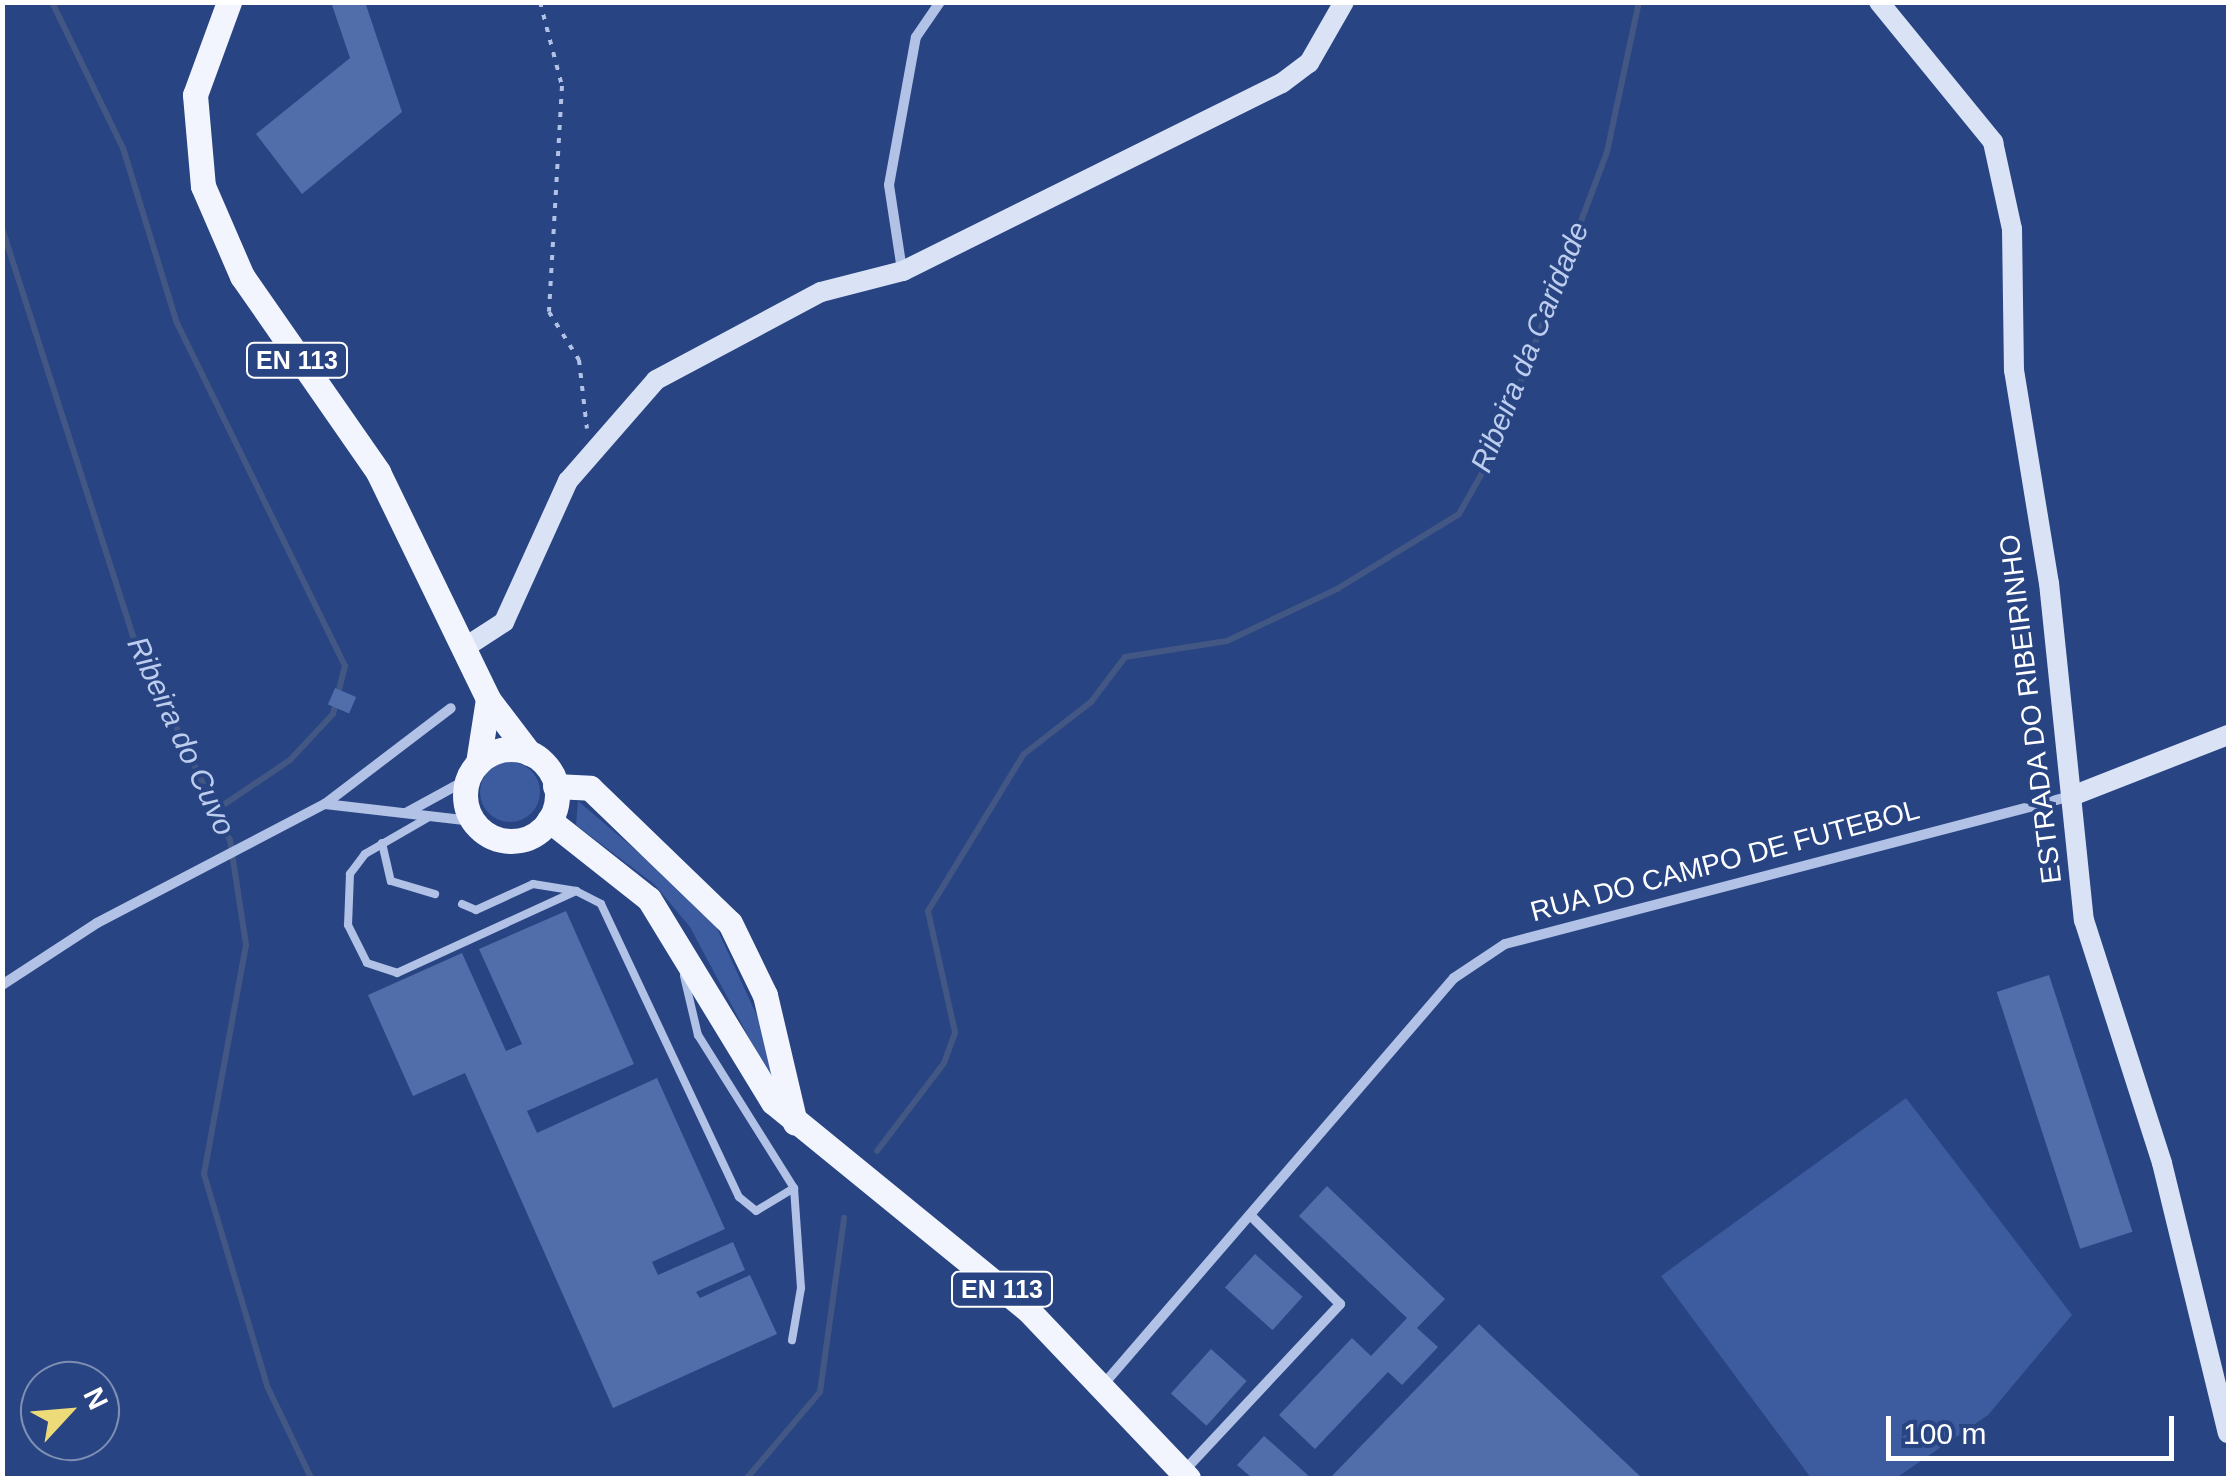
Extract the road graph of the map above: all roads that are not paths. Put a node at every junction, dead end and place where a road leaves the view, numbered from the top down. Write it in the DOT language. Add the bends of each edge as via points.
graph roads {
  1 [pos="228,2"];
  2 [pos="940,2"];
  3 [pos="1344,2"];
  4 [pos="1880,2"];
  5 [pos="902,271"];
  6 [pos="464,648"];
  7 [pos="488,698"];
  8 [pos="451,708"];
  9 [pos="2228,735"];
  10 [pos="529,753"];
  11 [pos="473,771"];
  12 [pos="555,786"];
  13 [pos="2072,796"];
  14 [pos="325,804"];
  15 [pos="405,814"];
  16 [pos="429,816"];
  17 [pos="473,820"];
  18 [pos="549,820"];
  19 [pos="382,843"];
  20 [pos="576,892"];
  21 [pos="435,894"];
  22 [pos="462,904"];
  23 [pos="674,933"];
  24 [pos="2,985"];
  25 [pos="796,1123"];
  26 [pos="794,1188"];
  27 [pos="1252,1216"];
  28 [pos="792,1340"];
  29 [pos="1103,1385"];
  30 [pos="2228,1433"];
  31 [pos="1185,1475"];
  1 -- 6 [label="main road, EN 113" via="195,95 202,186 271,327 378,472"];
  2 -- 5 [label="street" via="916,37 889,185"];
  3 -- 5 [label="street" via="1310,63 1282,83"];
  4 -- 13 [label="street, ESTRADA DO RIBEIRINHO" via="1993,142 2012,230 2014,370"];
  5 -- 6 [label="street" via="821,292 656,380 568,481 504,622"];
  6 -- 7 [label="main road, EN 113"];
  7 -- 10 [label="main road, EN 113"];
  7 -- 11 [label="main road"];
  8 -- 14 [label="street"];
  9 -- 13 [label="street"];
  10 -- 11 [label="main road" via="502,750"];
  10 -- 12 [label="main road, EN 113"];
  11 -- 15 [label="street"];
  11 -- 17 [label="main road"];
  12 -- 18 [label="main road"];
  12 -- 25 [label="main road" via="590,788 730,923 766,995"];
  13 -- 27 [label="street, RUA DO CAMPO DE FUTEBOL" via="1504,944 1454,978"];
  13 -- 30 [label="street, ESTRADA DO RIBEIRINHO" via="2098,983 2162,1163"];
  14 -- 15 [label="street"];
  14 -- 24 [label="street" via="217,856"];
  15 -- 16 [label="street"];
  16 -- 17 [label="street"];
  16 -- 19 [label="lane"];
  17 -- 18 [label="main road" via="511,841"];
  18 -- 23 [label="main road, EN 113" via="633,882"];
  19 -- 20 [label="lane" via="350,874 344,896 368,963 397,973"];
  19 -- 21 [label="lane" via="392,881"];
  20 -- 22 [label="lane" via="533,884 476,910"];
  20 -- 26 [label="lane" via="601,904 624,942 739,1198 756,1211"];
  23 -- 25 [label="main road, EN 113" via="751,1076"];
  23 -- 26 [label="lane" via="698,1035"];
  25 -- 29 [label="main road, EN 113" via="1028,1310"];
  26 -- 28 [label="lane" via="801,1288"];
  27 -- 29 [label="street, RUA DO CAMPO DE FUTEBOL"];
  27 -- 31 [label="street" via="1340,1304"];
  29 -- 31 [label="main road, EN 113"];
}
